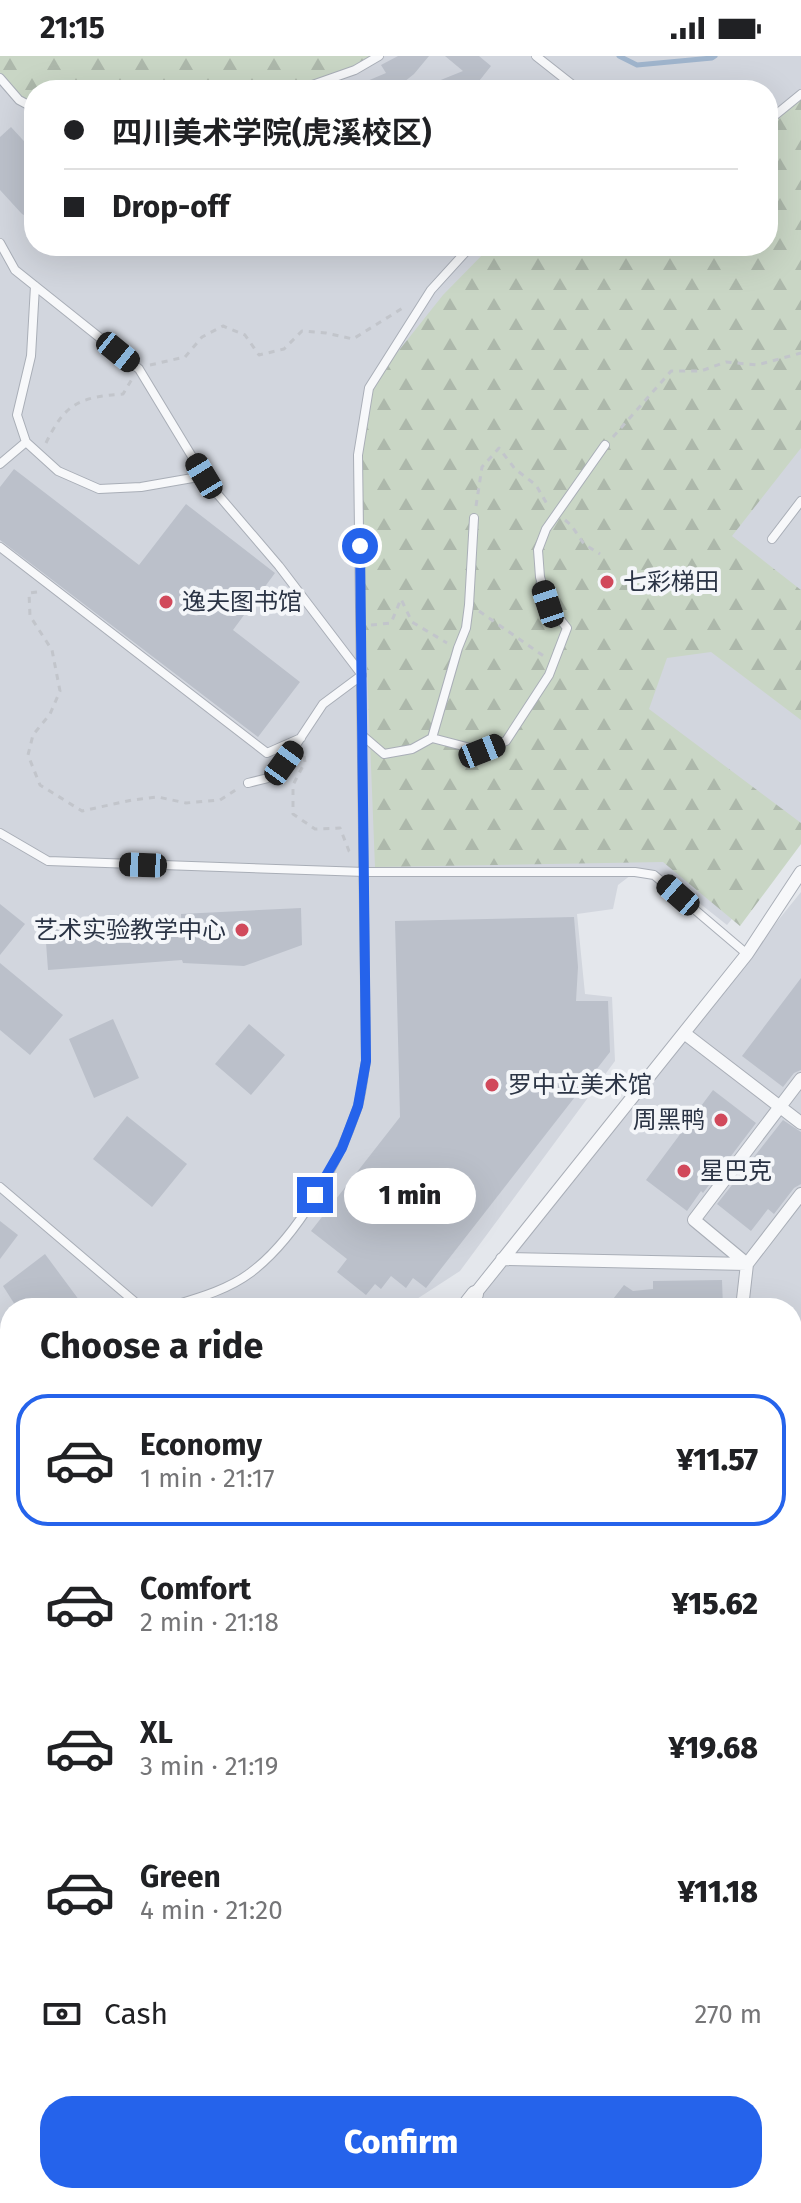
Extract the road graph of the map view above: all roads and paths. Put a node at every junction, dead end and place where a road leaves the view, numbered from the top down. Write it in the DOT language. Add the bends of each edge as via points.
graph roads {
  1 [pos="379,56"];
  2 [pos="536,56"];
  3 [pos="0,78"];
  4 [pos="326,80"];
  5 [pos="566,80"];
  6 [pos="801,94"];
  7 [pos="24,103"];
  8 [pos="778,113"];
  9 [pos="0,243"];
  10 [pos="462,256"];
  11 [pos="35,286"];
  12 [pos="405,306"];
  13 [pos="801,353"];
  14 [pos="139,369"];
  15 [pos="29,445"];
  16 [pos="605,445"];
  17 [pos="0,464"];
  18 [pos="204,476"];
  19 [pos="801,501"];
  20 [pos="556,513"];
  21 [pos="474,518"];
  22 [pos="772,539"];
  23 [pos="0,547"];
  24 [pos="600,554"];
  25 [pos="55,589"];
  26 [pos="469,605"];
  27 [pos="361,627"];
  28 [pos="458,648"];
  29 [pos="553,663"];
  30 [pos="362,675"];
  31 [pos="363,736"];
  32 [pos="301,738"];
  33 [pos="432,738"];
  34 [pos="248,783"];
  35 [pos="0,833"];
  36 [pos="365,861"];
  37 [pos="365,872"];
  38 [pos="801,872"];
  39 [pos="747,954"];
  40 [pos="684,1033"];
  41 [pos="801,1079"];
  42 [pos="780,1108"];
  43 [pos="801,1123"];
  44 [pos="0,1187"];
  45 [pos="799,1202"];
  46 [pos="502,1259"];
  47 [pos="747,1264"];
  48 [pos="475,1294"];
  49 [pos="130,1298"];
  50 [pos="197,1298"];
  51 [pos="472,1298"];
  52 [pos="743,1298"];
  1 -- 4 [label="lane"];
  2 -- 5 [label="lane"];
  3 -- 7 [label="lane"];
  6 -- 8 [label="lane"];
  9 -- 11 [label="lane" via="15,270"];
  10 -- 27 [label="lane" via="431,290 369,388 358,455"];
  11 -- 14 [label="lane"];
  11 -- 15 [label="lane" via="31,356 17,415"];
  12 -- 14 [label="path" via="353,339 302,331 284,349 259,355 245,335 223,326 202,337 185,357"];
  13 -- 16 [label="path" via="757,365 726,362 701,371 671,371"];
  14 -- 15 [label="path" via="123,394 73,405 45,446"];
  14 -- 18 [label="lane"];
  15 -- 17 [label="lane"];
  15 -- 18 [label="lane" via="58,471 99,489"];
  16 -- 20 [label="lane"];
  18 -- 30 [label="lane"];
  19 -- 22 [label="lane"];
  20 -- 21 [label="path" via="499,448 482,467"];
  20 -- 24 [label="path"];
  20 -- 29 [label="lane" via="538,550 548,604 567,628"];
  21 -- 26 [label="lane"];
  23 -- 25 [label="lane"];
  25 -- 32 [label="lane" via="267,753"];
  25 -- 34 [label="path" via="29,593 30,616 52,650 60,691 33,735 28,755 40,785 82,811 158,797 186,803 220,800"];
  26 -- 28 [label="lane"];
  26 -- 29 [label="path"];
  27 -- 28 [label="path" via="391,623 401,599 412,622"];
  27 -- 30 [label="lane"];
  28 -- 33 [label="lane"];
  29 -- 33 [label="lane" via="506,741 482,751"];
  30 -- 31 [label="lane"];
  30 -- 32 [label="lane" via="323,704"];
  31 -- 33 [label="lane" via="384,754 412,749"];
  31 -- 36 [label="lane"];
  32 -- 34 [label="lane" via="268,778"];
  32 -- 36 [label="path" via="305,762 293,785 293,814 315,829 340,828 349,851"];
  35 -- 37 [label="lane" via="48,861"];
  36 -- 37 [label="lane"];
  37 -- 39 [label="lane" via="654,875"];
  37 -- 50 [label="lane" via="366,1061 358,1106 342,1148 279,1247 249,1274"];
  38 -- 39 [label="street"];
  39 -- 40 [label="street"];
  40 -- 42 [label="street"];
  40 -- 46 [label="street"];
  41 -- 42 [label="street"];
  42 -- 43 [label="street"];
  42 -- 47 [label="street" via="694,1220"];
  44 -- 49 [label="lane"];
  45 -- 47 [label="street"];
  46 -- 47 [label="street"];
  46 -- 48 [label="street"];
  47 -- 52 [label="street"];
  48 -- 51 [label="street"];
}
